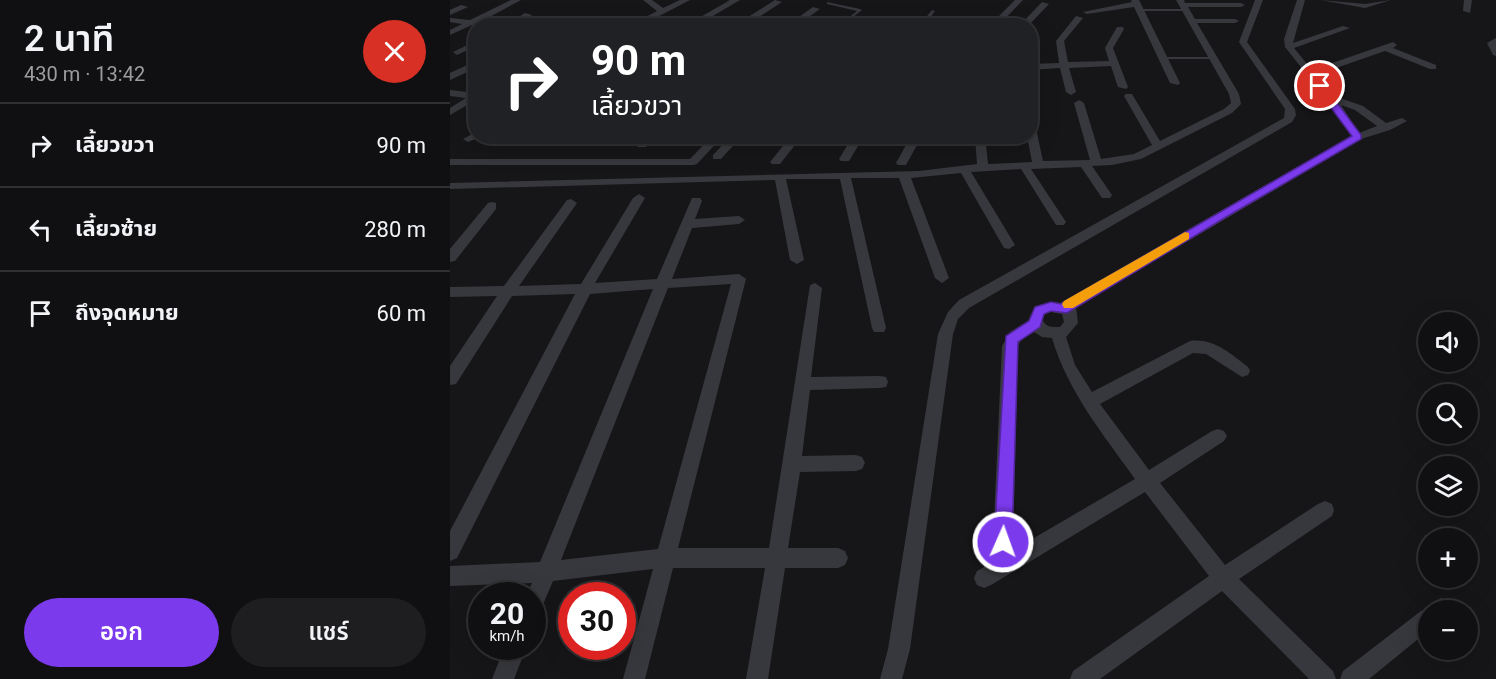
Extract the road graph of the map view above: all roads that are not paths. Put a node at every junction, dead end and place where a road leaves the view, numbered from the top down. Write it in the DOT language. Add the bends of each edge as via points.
graph roads {
  1 [pos="517,0"];
  2 [pos="647,0"];
  3 [pos="686,0"];
  4 [pos="736,0"];
  5 [pos="1019,0"];
  6 [pos="1030,0"];
  7 [pos="1259,0"];
  8 [pos="1301,0"];
  9 [pos="1324,0"];
  10 [pos="1387,0"];
  11 [pos="1468,0"];
  12 [pos="778,2"];
  13 [pos="1354,2"];
  14 [pos="828,3"];
  15 [pos="1045,4"];
  16 [pos="1137,4"];
  17 [pos="1182,5"];
  18 [pos="1241,5"];
  19 [pos="464,7"];
  20 [pos="816,9"];
  21 [pos="662,11"];
  22 [pos="933,11"];
  23 [pos="1467,11"];
  24 [pos="1088,12"];
  25 [pos="450,15"];
  26 [pos="528,15"];
  27 [pos="482,18"];
  28 [pos="523,18"];
  29 [pos="648,18"];
  30 [pos="703,18"];
  31 [pos="751,18"];
  32 [pos="802,18"];
  33 [pos="850,18"];
  34 [pos="927,18"];
  35 [pos="1001,18"];
  36 [pos="1013,18"];
  37 [pos="1031,18"];
  38 [pos="1080,18"];
  39 [pos="1191,21"];
  40 [pos="1235,21"];
  41 [pos="468,22"];
  42 [pos="468,25"];
  43 [pos="1346,28"];
  44 [pos="1120,29"];
  45 [pos="450,33"];
  46 [pos="1496,41"];
  47 [pos="468,47"];
  48 [pos="1289,47"];
  49 [pos="457,52"];
  50 [pos="1496,53"];
  51 [pos="1163,58"];
  52 [pos="1213,58"];
  53 [pos="1113,63"];
  54 [pos="1065,65"];
  55 [pos="1038,67"];
  56 [pos="1432,67"];
  57 [pos="468,68"];
  58 [pos="1309,74"];
  59 [pos="450,77"];
  60 [pos="1175,83"];
  61 [pos="1071,92"];
  62 [pos="450,93"];
  63 [pos="468,95"];
  64 [pos="1330,98"];
  65 [pos="468,101"];
  66 [pos="1079,103"];
  67 [pos="450,112"];
  68 [pos="1402,121"];
  69 [pos="1386,128"];
  70 [pos="1357,137"];
  71 [pos="698,144"];
  72 [pos="710,144"];
  73 [pos="729,144"];
  74 [pos="791,144"];
  75 [pos="854,144"];
  76 [pos="914,144"];
  77 [pos="981,144"];
  78 [pos="1034,144"];
  79 [pos="1158,146"];
  80 [pos="717,157"];
  81 [pos="845,159"];
  82 [pos="450,162"];
  83 [pos="681,162"];
  84 [pos="776,162"];
  85 [pos="1090,162"];
  86 [pos="1023,164"];
  87 [pos="1038,164"];
  88 [pos="983,167"];
  89 [pos="903,169"];
  90 [pos="964,169"];
  91 [pos="845,175"];
  92 [pos="780,176"];
  93 [pos="450,186"];
  94 [pos="1106,195"];
  95 [pos="639,198"];
  96 [pos="696,201"];
  97 [pos="572,203"];
  98 [pos="492,206"];
  99 [pos="739,220"];
  100 [pos="1060,222"];
  101 [pos="687,224"];
  102 [pos="1009,246"];
  103 [pos="450,258"];
  104 [pos="797,260"];
  105 [pos="942,278"];
  106 [pos="663,285"];
  107 [pos="815,288"];
  108 [pos="585,289"];
  109 [pos="450,291"];
  110 [pos="507,292"];
  111 [pos="1068,304"];
  112 [pos="1036,323"];
  113 [pos="879,328"];
  114 [pos="1058,334"];
  115 [pos="1242,371"];
  116 [pos="450,379"];
  117 [pos="880,382"];
  118 [pos="804,384"];
  119 [pos="1089,402"];
  120 [pos="1218,436"];
  121 [pos="856,463"];
  122 [pos="792,464"];
  123 [pos="1148,481"];
  124 [pos="1325,510"];
  125 [pos="450,551"];
  126 [pos="665,558"];
  127 [pos="777,558"];
  128 [pos="838,558"];
  129 [pos="1009,564"];
  130 [pos="546,572"];
  131 [pos="450,576"];
  132 [pos="984,578"];
  133 [pos="1223,578"];
  134 [pos="542,582"];
  135 [pos="1418,626"];
  136 [pos="510,660"];
  137 [pos="503,679"];
  138 [pos="634,679"];
  139 [pos="757,679"];
  140 [pos="891,679"];
  141 [pos="1081,679"];
  142 [pos="1326,679"];
  143 [pos="1351,679"];
  1 -- 27 [label="street"];
  2 -- 21 [label="street"];
  3 -- 21 [label="street"];
  4 -- 30 [label="street"];
  5 -- 35 [label="street"];
  6 -- 36 [label="street"];
  7 -- 140 [label="street" via="1243,42 1290,109 1288,120 954,312 947,327 899,649"];
  8 -- 48 [label="street"];
  9 -- 13 [label="street"];
  10 -- 13 [label="street" via="1368,6"];
  11 -- 23 [label="street"];
  12 -- 31 [label="street"];
  14 -- 33 [label="lane" via="860,10"];
  15 -- 37 [label="street"];
  16 -- 17 [label="lane"];
  16 -- 24 [label="street"];
  16 -- 51 [label="street"];
  17 -- 18 [label="street"];
  17 -- 39 [label="street"];
  19 -- 25 [label="street"];
  20 -- 32 [label="street"];
  21 -- 29 [label="street"];
  22 -- 34 [label="lane"];
  25 -- 41 [label="street"];
  26 -- 28 [label="street"];
  38 -- 54 [label="street" via="1060,41"];
  39 -- 40 [label="street"];
  39 -- 52 [label="street"];
  42 -- 45 [label="street"];
  43 -- 48 [label="street"];
  44 -- 53 [label="street" via="1108,48"];
  46 -- 50 [label="street" via="1491,44"];
  47 -- 49 [label="street"];
  48 -- 58 [label="street"];
  51 -- 52 [label="lane"];
  51 -- 60 [label="street"];
  52 -- 79 [label="street" via="1236,104"];
  53 -- 54 [label="street"];
  53 -- 79 [label="street"];
  54 -- 55 [label="street"];
  54 -- 61 [label="street"];
  56 -- 58 [label="street" via="1390,46"];
  57 -- 59 [label="street"];
  58 -- 64 [label="street"];
  62 -- 63 [label="street"];
  64 -- 69 [label="street" via="1359,108"];
  64 -- 70 [label="street"];
  65 -- 67 [label="street"];
  66 -- 85 [label="street"];
  68 -- 69 [label="street"];
  69 -- 70 [label="street"];
  70 -- 111 [label="street"];
  71 -- 83 [label="street"];
  72 -- 83 [label="street" via="693,162"];
  73 -- 80 [label="street"];
  74 -- 84 [label="street"];
  75 -- 81 [label="street"];
  76 -- 89 [label="street"];
  77 -- 88 [label="street"];
  78 -- 87 [label="street"];
  79 -- 85 [label="street" via="1131,159"];
  82 -- 83 [label="street"];
  85 -- 87 [label="street"];
  85 -- 94 [label="street"];
  86 -- 87 [label="street"];
  86 -- 88 [label="street"];
  86 -- 100 [label="street"];
  88 -- 90 [label="street"];
  89 -- 90 [label="street"];
  89 -- 91 [label="street"];
  89 -- 105 [label="street"];
  90 -- 102 [label="street"];
  91 -- 92 [label="street"];
  91 -- 113 [label="street"];
  92 -- 93 [label="street"];
  92 -- 104 [label="street"];
  95 -- 108 [label="street"];
  96 -- 101 [label="street"];
  97 -- 110 [label="street"];
  98 -- 103 [label="street"];
  99 -- 101 [label="street"];
  101 -- 106 [label="street"];
  106 -- 108 [label="street"];
  106 -- 126 [label="street" via="739,279"];
  106 -- 130 [label="street"];
  107 -- 118 [label="street"];
  108 -- 110 [label="street"];
  108 -- 125 [label="street"];
  109 -- 110 [label="street"];
  110 -- 116 [label="street"];
  111 -- 112 [label="street" via="1063,309 1040,310"];
  111 -- 114 [label="street" via="1071,323"];
  112 -- 114 [label="street" via="1042,330"];
  112 -- 129 [label="street" via="1015,336 1010,346 1003,542"];
  114 -- 119 [label="street" via="1068,366"];
  115 -- 119 [label="street" via="1199,345"];
  117 -- 118 [label="street"];
  118 -- 122 [label="street"];
  119 -- 123 [label="street"];
  120 -- 123 [label="street"];
  121 -- 122 [label="street"];
  122 -- 127 [label="street"];
  123 -- 129 [label="street"];
  123 -- 133 [label="street"];
  124 -- 133 [label="street"];
  126 -- 127 [label="street"];
  126 -- 130 [label="street"];
  126 -- 138 [label="street"];
  127 -- 128 [label="street"];
  127 -- 139 [label="street"];
  129 -- 132 [label="street"];
  130 -- 131 [label="street"];
  130 -- 134 [label="street"];
  133 -- 141 [label="street"];
  133 -- 142 [label="street"];
  135 -- 143 [label="street"];
  136 -- 137 [label="street"];
}
